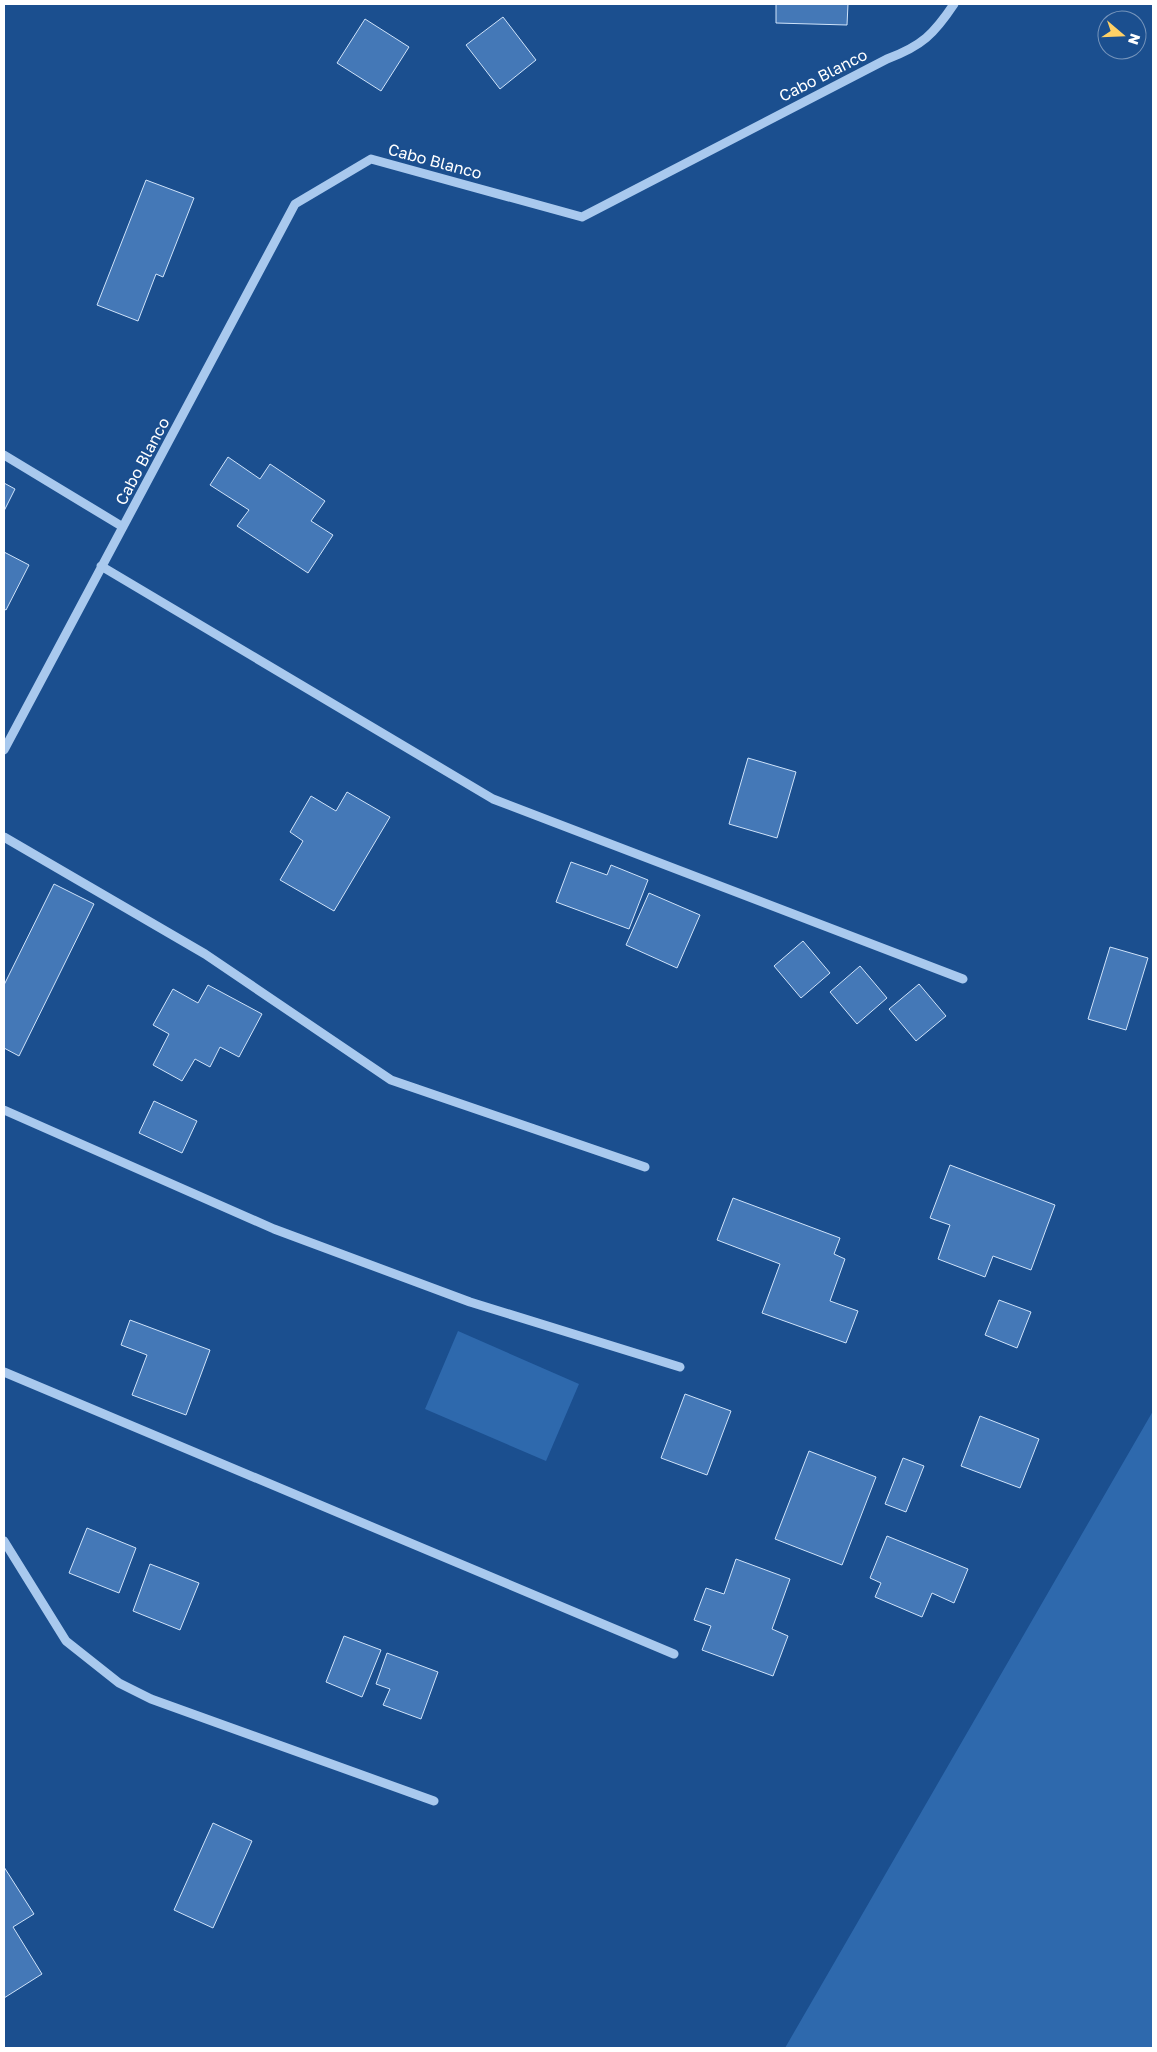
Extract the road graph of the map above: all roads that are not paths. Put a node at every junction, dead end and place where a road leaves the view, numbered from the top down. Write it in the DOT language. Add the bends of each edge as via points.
graph roads {
  1 [pos="954,4"];
  2 [pos="4,455"];
  3 [pos="123,528"];
  4 [pos="101,566"];
  5 [pos="4,750"];
  6 [pos="4,837"];
  7 [pos="963,979"];
  8 [pos="4,1110"];
  9 [pos="644,1167"];
  10 [pos="680,1367"];
  11 [pos="4,1372"];
  12 [pos="4,1541"];
  13 [pos="674,1654"];
  14 [pos="434,1801"];
  1 -- 3 [label="street, Cabo Blanco" via="938,28 911,50 887,59 582,217 371,159 295,204"];
  2 -- 3 [label="street"];
  3 -- 4 [label="street, Cabo Blanco"];
  4 -- 5 [label="street, Cabo Blanco"];
  4 -- 7 [label="street" via="493,799"];
  6 -- 9 [label="street" via="205,954 391,1080"];
  8 -- 10 [label="street" via="274,1229 470,1302"];
  11 -- 13 [label="street"];
  12 -- 14 [label="street" via="66,1641 119,1682 151,1699"];
}
